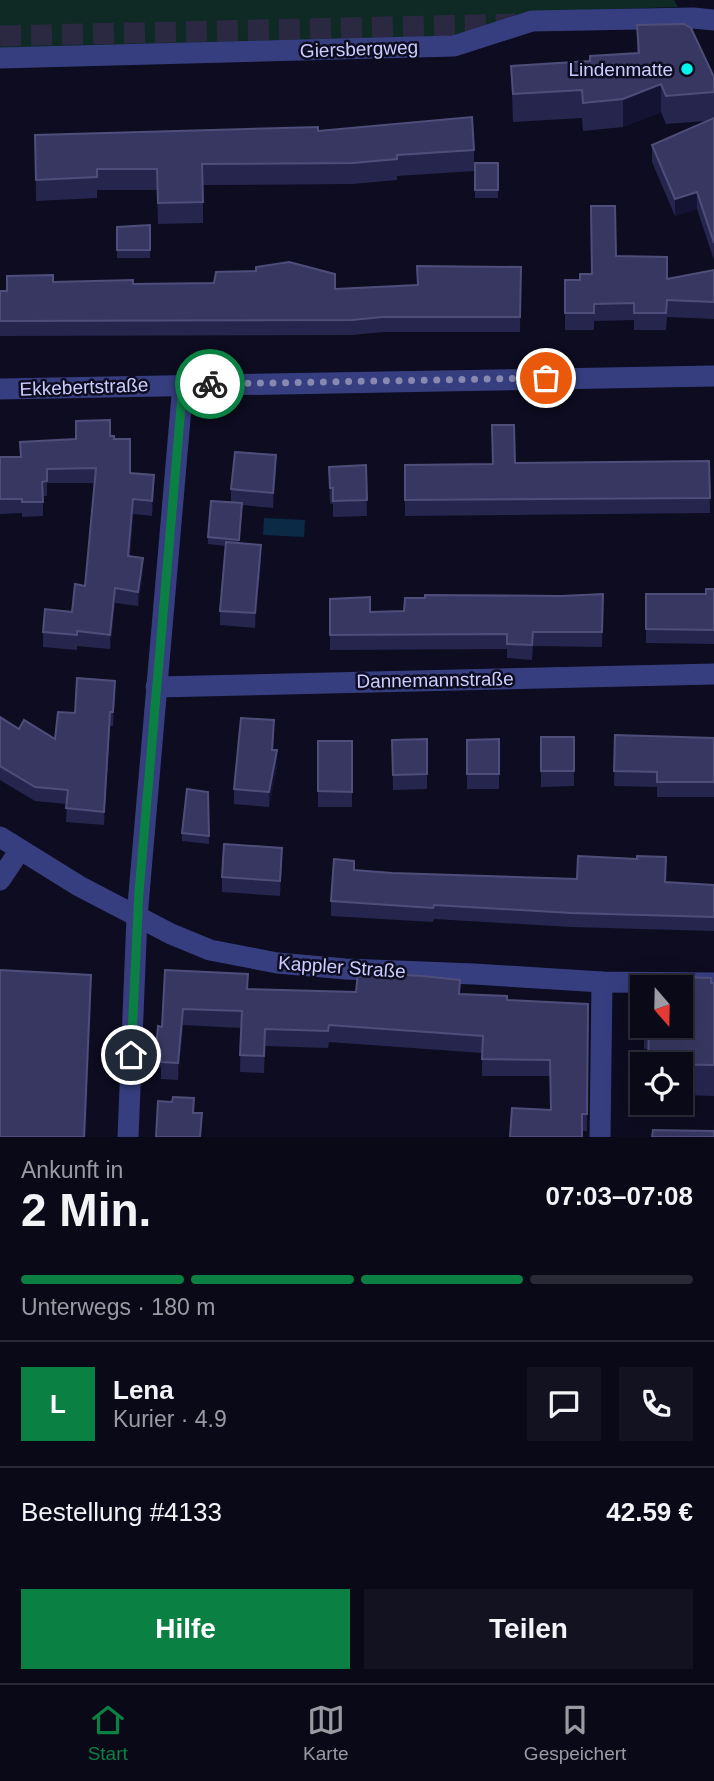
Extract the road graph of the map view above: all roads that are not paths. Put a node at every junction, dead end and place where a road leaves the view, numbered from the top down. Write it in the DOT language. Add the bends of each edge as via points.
graph roads {
  1 [pos="714,20"];
  2 [pos="0,58"];
  3 [pos="714,376"];
  4 [pos="183,384"];
  5 [pos="0,389"];
  6 [pos="714,674"];
  7 [pos="156,687"];
  8 [pos="0,837"];
  9 [pos="20,850"];
  10 [pos="0,880"];
  11 [pos="137,917"];
  12 [pos="602,982"];
  13 [pos="714,983"];
  14 [pos="128,1137"];
  15 [pos="600,1137"];
  1 -- 2 [label="street, Giersbergweg" via="532,21 454,46"];
  3 -- 4 [label="street, Ekkebertstraße"];
  4 -- 5 [label="street, Ekkebertstraße"];
  4 -- 7 [label="street"];
  6 -- 7 [label="street, Dannemannstraße"];
  7 -- 11 [label="street"];
  8 -- 9 [label="street, Kappler Straße"];
  9 -- 10 [label="street"];
  9 -- 11 [label="street, Kappler Straße"];
  11 -- 12 [label="street, Kappler Straße" via="210,950 277,963"];
  11 -- 14 [label="street"];
  12 -- 13 [label="street, Kappler Straße"];
  12 -- 15 [label="street"];
}
